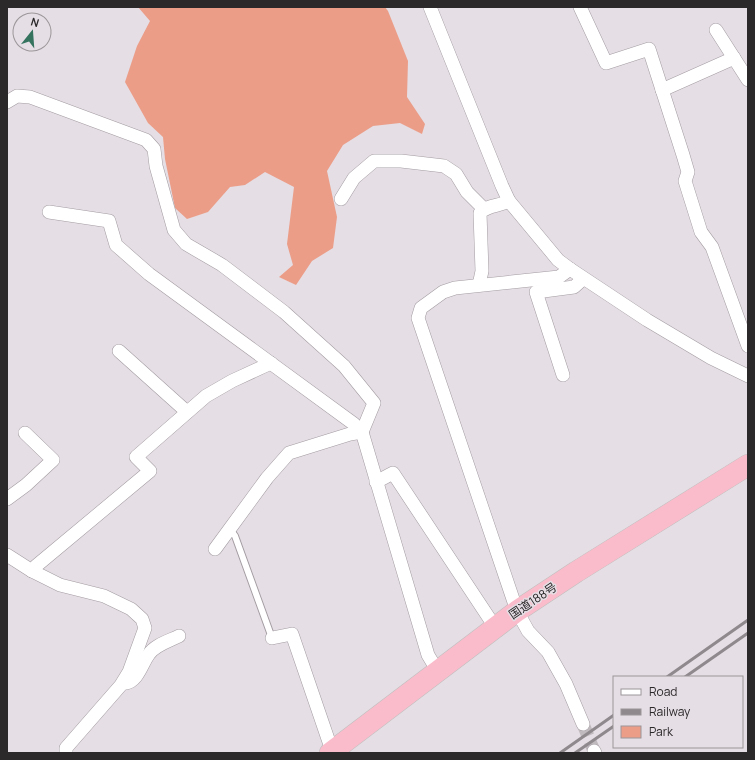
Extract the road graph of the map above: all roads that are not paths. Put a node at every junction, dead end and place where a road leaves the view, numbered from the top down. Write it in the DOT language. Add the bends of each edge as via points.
graph roads {
  1 [pos="430,7"];
  2 [pos="580,7"];
  3 [pos="716,30"];
  4 [pos="734,58"];
  5 [pos="748,80"];
  6 [pos="662,90"];
  7 [pos="7,102"];
  8 [pos="341,199"];
  9 [pos="509,201"];
  10 [pos="484,209"];
  11 [pos="49,212"];
  12 [pos="570,269"];
  13 [pos="583,279"];
  14 [pos="479,285"];
  15 [pos="748,346"];
  16 [pos="119,351"];
  17 [pos="271,363"];
  18 [pos="562,375"];
  19 [pos="748,376"];
  20 [pos="187,412"];
  21 [pos="362,432"];
  22 [pos="25,433"];
  23 [pos="748,465"];
  24 [pos="376,482"];
  25 [pos="7,499"];
  26 [pos="230,529"];
  27 [pos="215,549"];
  28 [pos="7,555"];
  29 [pos="32,571"];
  30 [pos="517,611"];
  31 [pos="495,627"];
  32 [pos="178,636"];
  33 [pos="272,638"];
  34 [pos="437,670"];
  35 [pos="121,685"];
  36 [pos="583,724"];
  37 [pos="332,751"];
  38 [pos="66,753"];
  1 -- 9 [label="street"];
  2 -- 6 [label="street" via="606,63 649,49"];
  3 -- 4 [label="street"];
  4 -- 5 [label="street"];
  4 -- 6 [label="street"];
  6 -- 15 [label="street" via="688,172 685,181 701,232 712,247"];
  7 -- 21 [label="street" via="17,96 30,97 146,140 154,149 156,166 174,230 186,244 222,265 284,312 344,366 374,403"];
  8 -- 10 [label="street" via="354,178 374,161 401,161 444,166 456,174 467,192"];
  9 -- 10 [label="street"];
  9 -- 12 [label="street" via="558,260"];
  10 -- 14 [label="street" via="480,213 482,271"];
  11 -- 17 [label="street" via="109,221 116,245 149,274"];
  12 -- 13 [label="street"];
  12 -- 14 [label="street" via="559,277"];
  13 -- 18 [label="street" via="574,287 536,292"];
  13 -- 19 [label="street" via="711,358"];
  14 -- 30 [label="street" via="443,292 421,308 418,318"];
  16 -- 20 [label="street"];
  17 -- 20 [label="street" via="206,396"];
  17 -- 21 [label="street"];
  20 -- 29 [label="street" via="136,457 150,471"];
  21 -- 24 [label="street"];
  21 -- 26 [label="street" via="289,453 267,478"];
  22 -- 25 [label="street" via="52,460"];
  23 -- 30 [label="highway, 国道188号"];
  24 -- 31 [label="street" via="394,473"];
  24 -- 34 [label="street" via="428,655"];
  26 -- 27 [label="street"];
  26 -- 33 [label="lane" via="235,536"];
  28 -- 29 [label="street"];
  29 -- 35 [label="street" via="60,585 104,596 131,609 142,619 145,628 129,672"];
  30 -- 31 [label="highway, 国道188号"];
  30 -- 36 [label="street" via="528,631 548,652 566,684"];
  31 -- 34 [label="highway, 国道188号"];
  32 -- 35 [label="street" via="153,649 130,683"];
  33 -- 37 [label="street" via="292,634"];
  34 -- 37 [label="highway, 国道188号"];
  35 -- 38 [label="street" via="66,748"];
}
